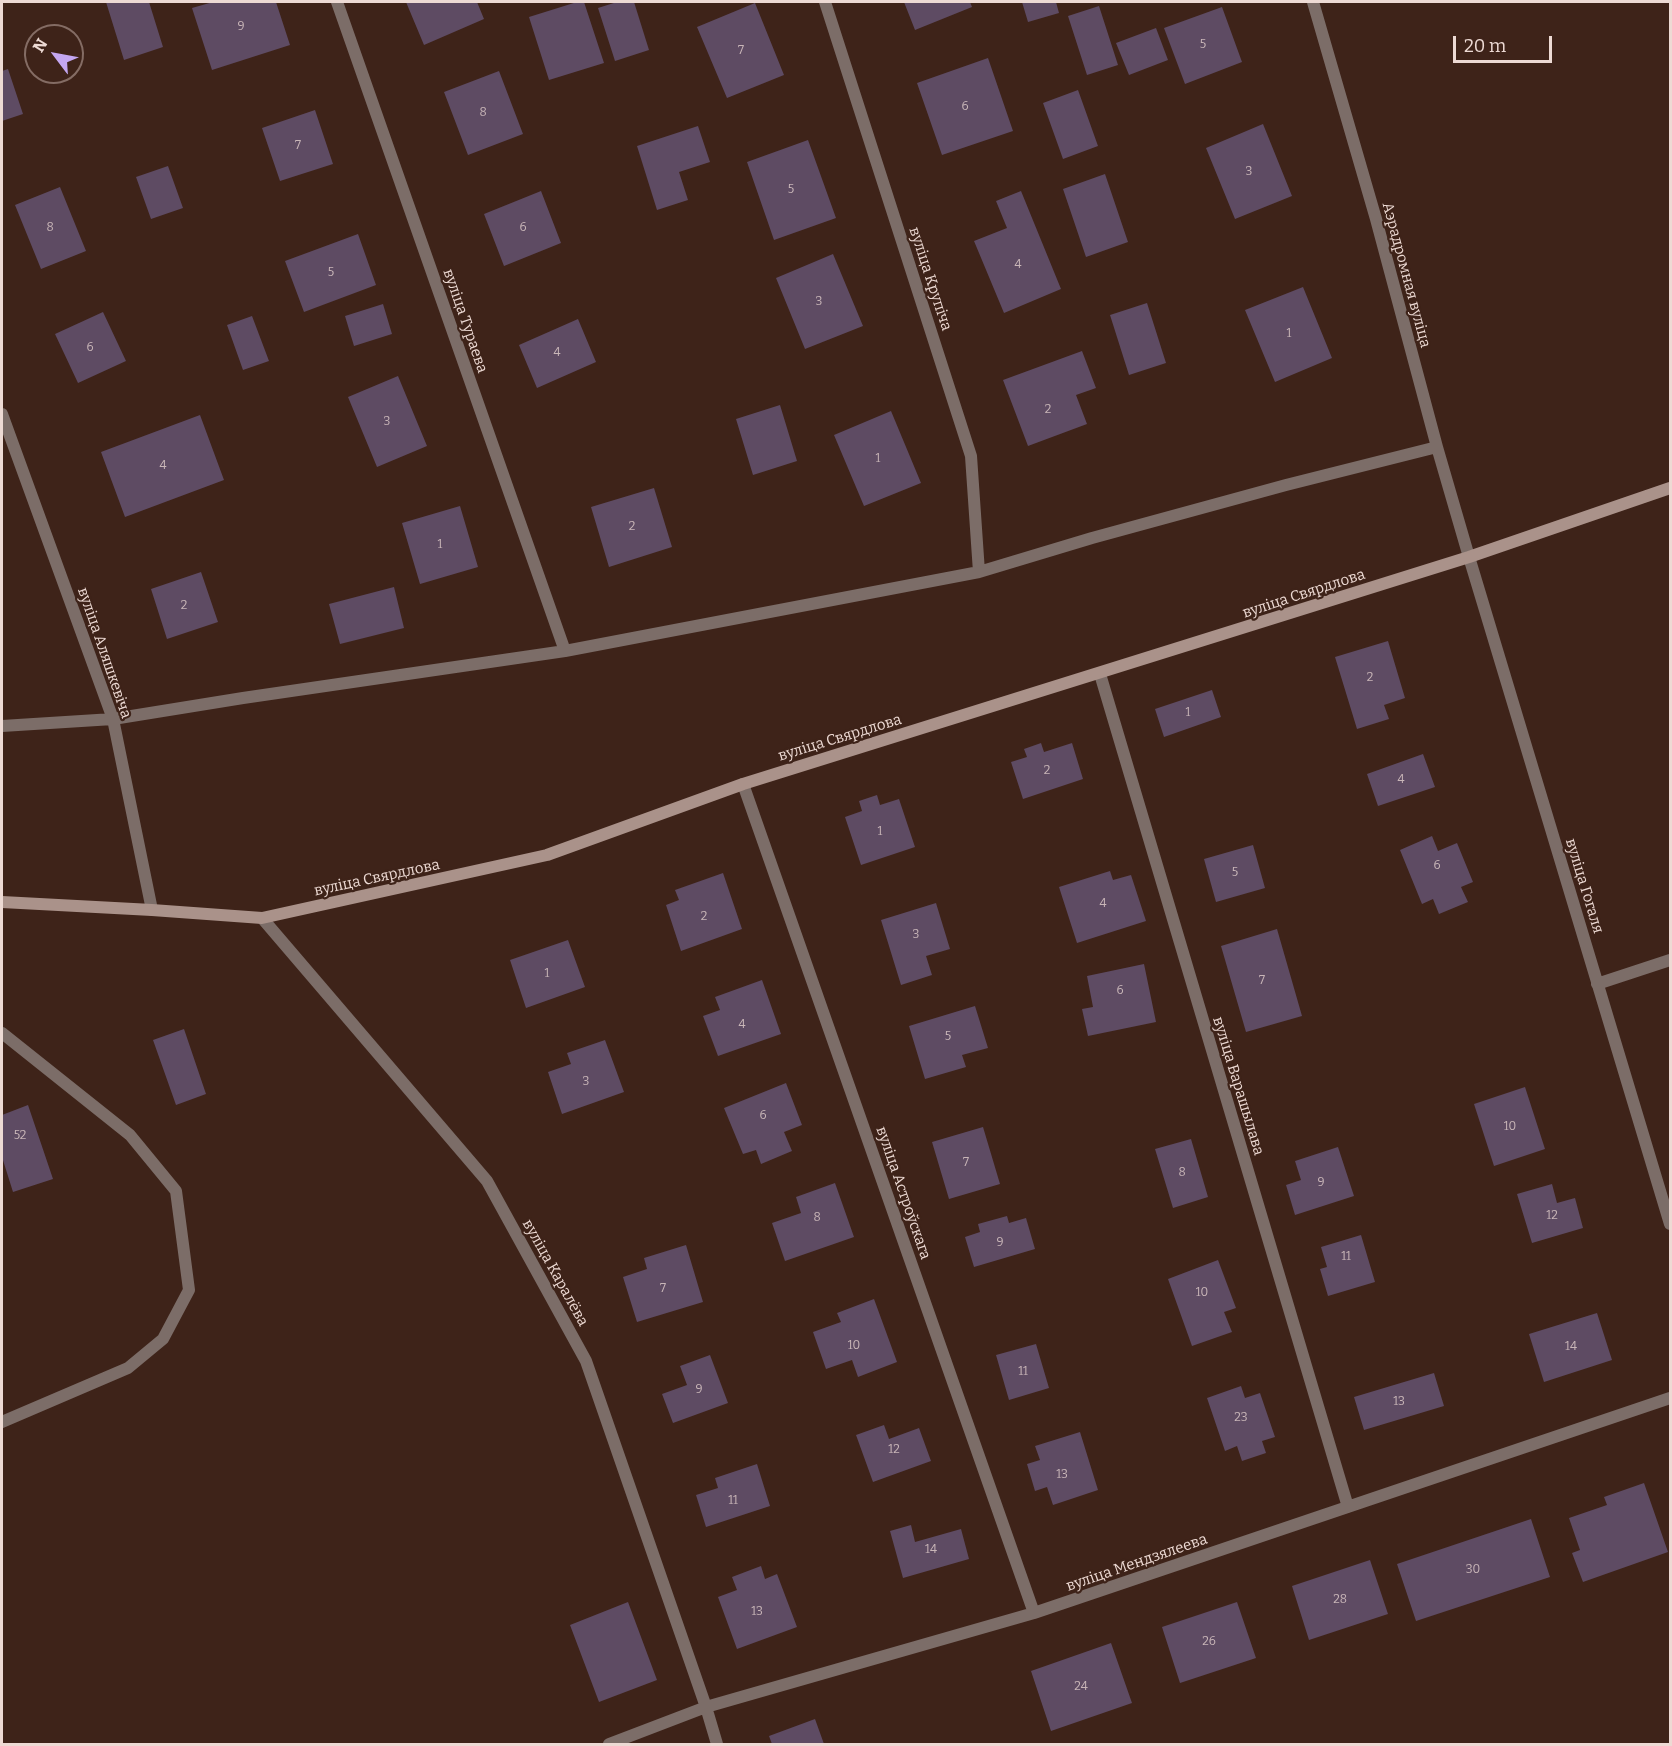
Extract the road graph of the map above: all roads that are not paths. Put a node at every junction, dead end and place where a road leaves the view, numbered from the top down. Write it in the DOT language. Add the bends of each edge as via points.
graph roads {
  1 [pos="337,2"];
  2 [pos="825,2"];
  3 [pos="1313,2"];
  4 [pos="2,414"];
  5 [pos="1437,447"];
  6 [pos="1671,488"];
  7 [pos="1469,557"];
  8 [pos="979,572"];
  9 [pos="565,651"];
  10 [pos="1100,674"];
  11 [pos="113,719"];
  12 [pos="2,726"];
  13 [pos="743,784"];
  14 [pos="2,902"];
  15 [pos="152,910"];
  16 [pos="262,918"];
  17 [pos="1671,960"];
  18 [pos="1597,984"];
  19 [pos="2,1033"];
  20 [pos="1671,1224"];
  21 [pos="1671,1398"];
  22 [pos="2,1422"];
  23 [pos="1348,1508"];
  24 [pos="1034,1613"];
  25 [pos="706,1707"];
  26 [pos="609,1744"];
  27 [pos="717,1744"];
  1 -- 9 [label="street, вуліца Тураева"];
  2 -- 8 [label="street, вуліца Крупіча" via="971,456"];
  3 -- 5 [label="street, Аэрадромная вуліца"];
  4 -- 11 [label="street, вуліца Аляшкевіча"];
  5 -- 7 [label="street, Аэрадромная вуліца"];
  5 -- 8 [label="street" via="1252,494"];
  6 -- 7 [label="street, вуліца Свярдлова"];
  7 -- 10 [label="street, вуліца Свярдлова"];
  7 -- 18 [label="street, вуліца Гогаля"];
  8 -- 9 [label="street"];
  9 -- 11 [label="street"];
  10 -- 13 [label="street, вуліца Свярдлова"];
  10 -- 23 [label="street, вуліца Варашылава"];
  11 -- 12 [label="street"];
  11 -- 15 [label="street, вуліца Аляшкевіча"];
  13 -- 16 [label="street, вуліца Свярдлова" via="547,855"];
  13 -- 24 [label="street, вуліца Астроўскага"];
  14 -- 15 [label="street, вуліца Свярдлова"];
  15 -- 16 [label="street, вуліца Свярдлова"];
  16 -- 25 [label="street, вуліца Каралёва" via="487,1181 586,1361"];
  17 -- 18 [label="street"];
  18 -- 20 [label="street, вуліца Гогаля"];
  19 -- 22 [label="street" via="129,1135 176,1191 189,1290 163,1339 128,1368"];
  21 -- 23 [label="street, вуліца Мендзялеева"];
  23 -- 24 [label="street, вуліца Мендзялеева"];
  24 -- 25 [label="street, вуліца Мендзялеева"];
  25 -- 26 [label="street, вуліца Мендзялеева"];
  25 -- 27 [label="street, вуліца Каралёва"];
}
